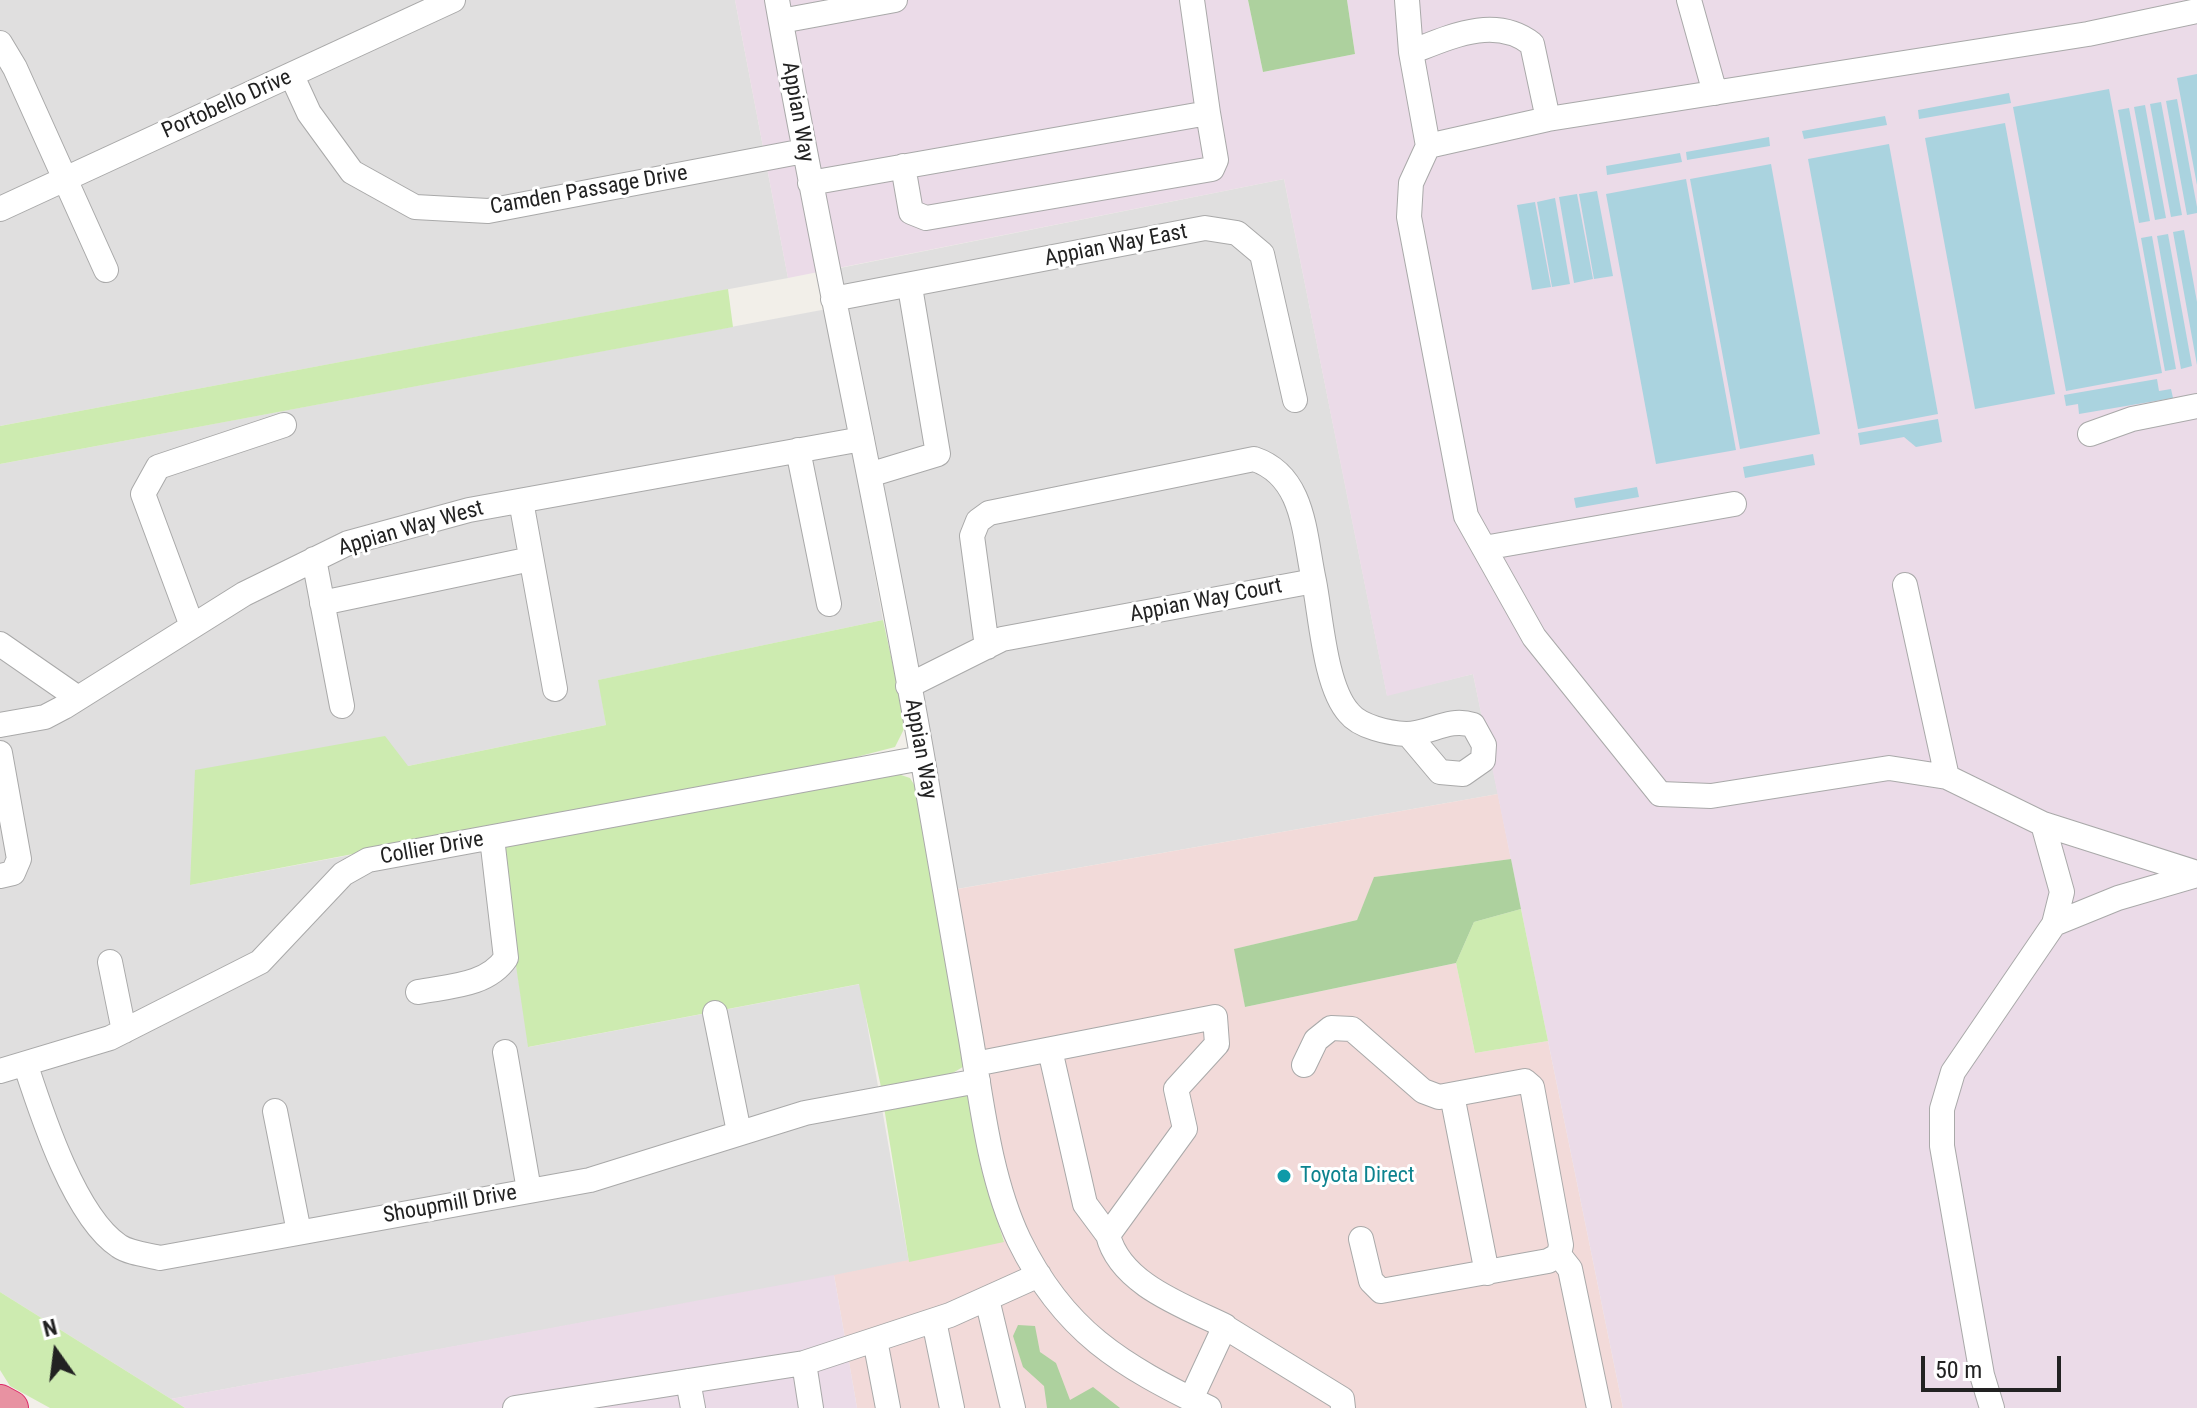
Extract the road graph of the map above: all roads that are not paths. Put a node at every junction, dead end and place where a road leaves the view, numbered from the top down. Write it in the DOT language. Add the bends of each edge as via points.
graph roads {
  1 [pos="453,0"];
  2 [pos="1192,0"];
  3 [pos="1407,0"];
  4 [pos="1689,0"];
  5 [pos="884,1"];
  6 [pos="779,11"];
  7 [pos="2197,11"];
  8 [pos="0,43"];
  9 [pos="1411,52"];
  10 [pos="292,76"];
  11 [pos="1715,93"];
  12 [pos="1208,113"];
  13 [pos="1548,119"];
  14 [pos="1428,146"];
  15 [pos="804,151"];
  16 [pos="903,166"];
  17 [pos="66,178"];
  18 [pos="810,183"];
  19 [pos="0,209"];
  20 [pos="106,270"];
  21 [pos="910,287"];
  22 [pos="833,299"];
  23 [pos="1295,400"];
  24 [pos="2197,406"];
  25 [pos="284,425"];
  26 [pos="2090,434"];
  27 [pos="862,439"];
  28 [pos="798,450"];
  29 [pos="869,475"];
  30 [pos="521,501"];
  31 [pos="1734,504"];
  32 [pos="1484,548"];
  33 [pos="314,559"];
  34 [pos="531,559"];
  35 [pos="1314,581"];
  36 [pos="1905,585"];
  37 [pos="322,603"];
  38 [pos="829,604"];
  39 [pos="192,626"];
  40 [pos="0,644"];
  41 [pos="987,647"];
  42 [pos="908,686"];
  43 [pos="555,689"];
  44 [pos="78,698"];
  45 [pos="342,706"];
  46 [pos="0,725"];
  47 [pos="1408,734"];
  48 [pos="0,753"];
  49 [pos="922,758"];
  50 [pos="1947,777"];
  51 [pos="2043,824"];
  52 [pos="492,838"];
  53 [pos="2197,874"];
  54 [pos="0,876"];
  55 [pos="2054,924"];
  56 [pos="110,962"];
  57 [pos="418,992"];
  58 [pos="715,1013"];
  59 [pos="124,1031"];
  60 [pos="1050,1050"];
  61 [pos="505,1052"];
  62 [pos="1304,1065"];
  63 [pos="26,1066"];
  64 [pos="0,1071"];
  65 [pos="976,1072"];
  66 [pos="1452,1095"];
  67 [pos="275,1111"];
  68 [pos="739,1132"];
  69 [pos="529,1190"];
  70 [pos="299,1232"];
  71 [pos="1108,1235"];
  72 [pos="1361,1239"];
  73 [pos="1559,1255"];
  74 [pos="1487,1273"];
  75 [pos="1039,1275"];
  76 [pos="987,1299"];
  77 [pos="934,1321"];
  78 [pos="1225,1327"];
  79 [pos="875,1340"];
  80 [pos="804,1363"];
  81 [pos="688,1381"];
  82 [pos="1164,1398"];
  83 [pos="0,1402"];
  84 [pos="1200,1404"];
  85 [pos="11,1408"];
  86 [pos="515,1408"];
  87 [pos="693,1408"];
  88 [pos="811,1408"];
  89 [pos="888,1408"];
  90 [pos="952,1408"];
  91 [pos="1013,1408"];
  92 [pos="1343,1408"];
  93 [pos="1599,1408"];
  94 [pos="1992,1408"];
  1 -- 10 [label="street, Portobello Drive"];
  2 -- 12 [label="street"];
  3 -- 9 [label="street"];
  4 -- 11 [label="street"];
  5 -- 6 [label="street"];
  6 -- 15 [label="street, Appian Way"];
  7 -- 11 [label="street"];
  8 -- 17 [label="street"];
  9 -- 13 [label="street" via="1457,35 1495,29 1517,32 1532,44"];
  9 -- 14 [label="street"];
  10 -- 15 [label="street, Camden Passage Drive" via="309,113 352,172 415,207 488,211"];
  10 -- 17 [label="street, Portobello Drive"];
  11 -- 13 [label="street"];
  12 -- 16 [label="street"];
  12 -- 16 [label="street" via="1216,160 1212,169 926,218 911,212"];
  13 -- 14 [label="street"];
  14 -- 32 [label="street" via="1411,183 1409,217 1466,516"];
  15 -- 18 [label="street, Appian Way"];
  16 -- 18 [label="street"];
  17 -- 19 [label="street, Portobello Drive"];
  17 -- 20 [label="street"];
  18 -- 22 [label="street, Appian Way"];
  21 -- 22 [label="street, Appian Way East"];
  21 -- 23 [label="street, Appian Way East" via="1205,228 1237,233 1262,254"];
  21 -- 29 [label="street" via="938,454"];
  22 -- 27 [label="street, Appian Way"];
  24 -- 26 [label="street"];
  25 -- 39 [label="street" via="158,467 143,494"];
  27 -- 28 [label="street, Appian Way West"];
  27 -- 29 [label="street, Appian Way"];
  28 -- 30 [label="street, Appian Way West"];
  28 -- 38 [label="street"];
  29 -- 42 [label="street, Appian Way"];
  30 -- 33 [label="street, Appian Way West" via="348,543"];
  30 -- 34 [label="street"];
  31 -- 32 [label="street"];
  32 -- 50 [label="street" via="1534,637 1660,794 1711,796 1889,768"];
  33 -- 37 [label="street"];
  33 -- 39 [label="street, Appian Way West"];
  34 -- 37 [label="street"];
  34 -- 43 [label="street"];
  35 -- 41 [label="street, Appian Way Court" via="1002,639"];
  35 -- 41 [label="street" via="1298,504 1286,476 1254,459 989,513 978,521 972,536"];
  35 -- 47 [label="street, Appian Way Court" via="1341,701 1364,725"];
  36 -- 50 [label="street"];
  37 -- 45 [label="street"];
  39 -- 44 [label="street, Appian Way West"];
  40 -- 44 [label="street"];
  41 -- 42 [label="street, Appian Way Court"];
  42 -- 49 [label="street, Appian Way"];
  44 -- 46 [label="street, Appian Way West" via="45,717"];
  48 -- 54 [label="street" via="19,859 13,873"];
  49 -- 52 [label="street, Collier Drive"];
  49 -- 65 [label="street, Appian Way"];
  50 -- 51 [label="street"];
  51 -- 53 [label="street"];
  51 -- 55 [label="street" via="2062,892"];
  52 -- 57 [label="street" via="506,958 496,972 481,979"];
  52 -- 59 [label="street, Collier Drive" via="368,860 343,874 260,962"];
  53 -- 55 [label="street"];
  55 -- 94 [label="street" via="1953,1072 1942,1109 1942,1146"];
  56 -- 59 [label="street"];
  58 -- 68 [label="street"];
  59 -- 63 [label="street, Collier Drive"];
  60 -- 65 [label="street, Shoupmill Drive"];
  60 -- 71 [label="street" via="1085,1204"];
  60 -- 71 [label="street, Shoupmill Drive" via="1215,1017 1217,1044 1176,1089 1185,1129"];
  61 -- 69 [label="street"];
  62 -- 66 [label="street" via="1316,1040 1331,1028 1352,1029 1423,1091"];
  63 -- 64 [label="street, Collier Drive"];
  63 -- 70 [label="street, Shoupmill Drive" via="44,1121 90,1218 120,1248 160,1258"];
  65 -- 68 [label="street, Shoupmill Drive"];
  65 -- 75 [label="street, Appian Way" via="1004,1201"];
  66 -- 73 [label="street" via="1525,1081 1532,1087"];
  66 -- 74 [label="street"];
  67 -- 70 [label="street"];
  68 -- 69 [label="street, Shoupmill Drive" via="590,1180"];
  69 -- 70 [label="street, Shoupmill Drive"];
  71 -- 78 [label="street" via="1111,1250 1138,1278"];
  72 -- 74 [label="street" via="1371,1281 1381,1291"];
  73 -- 74 [label="street"];
  73 -- 93 [label="street" via="1570,1269"];
  75 -- 76 [label="street"];
  75 -- 82 [label="street, Appian Way" via="1090,1339"];
  76 -- 77 [label="street"];
  76 -- 91 [label="street"];
  77 -- 79 [label="street"];
  77 -- 90 [label="street"];
  78 -- 84 [label="street"];
  78 -- 92 [label="street" via="1342,1399"];
  79 -- 80 [label="street"];
  79 -- 89 [label="street"];
  80 -- 81 [label="street"];
  80 -- 88 [label="street"];
  81 -- 86 [label="street"];
  81 -- 87 [label="street"];
  82 -- 84 [label="street, Appian Way"];
  83 -- 85 [label="highway"];
}
